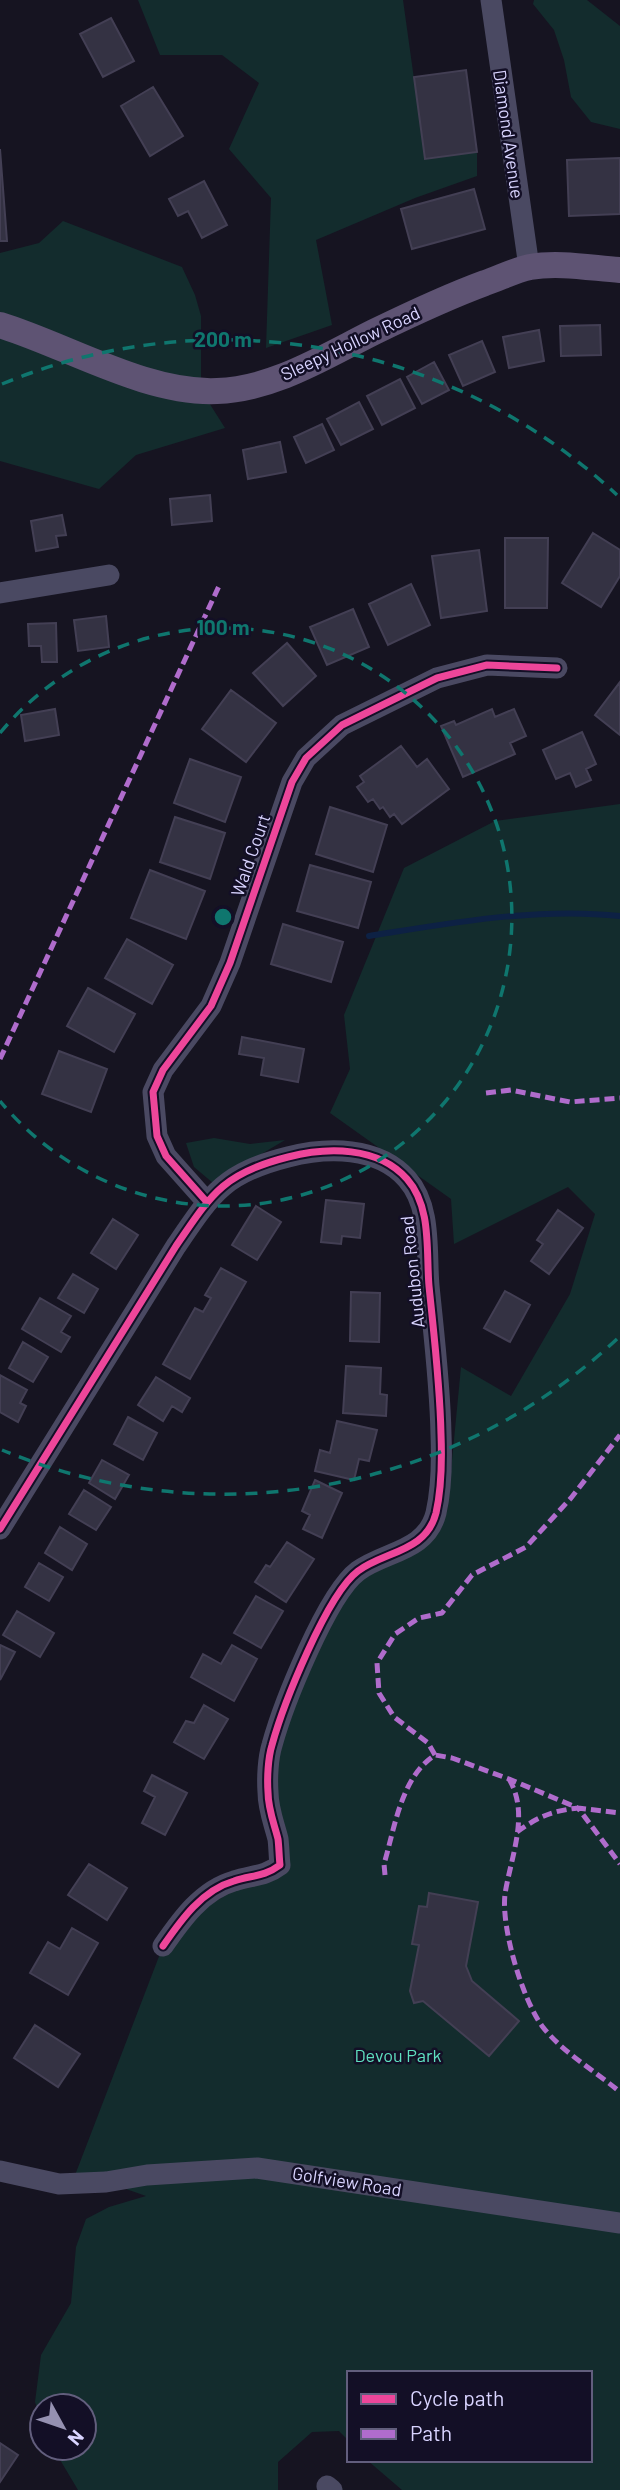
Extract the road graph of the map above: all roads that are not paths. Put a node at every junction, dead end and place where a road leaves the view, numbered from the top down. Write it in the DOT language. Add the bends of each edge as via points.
graph roads {
  1 [pos="491,0"];
  2 [pos="529,267"];
  3 [pos="620,270"];
  4 [pos="0,325"];
  5 [pos="109,575"];
  6 [pos="0,593"];
  7 [pos="557,668"];
  8 [pos="206,1201"];
  9 [pos="0,1530"];
  10 [pos="163,1946"];
  11 [pos="0,2171"];
  12 [pos="620,2223"];
  1 -- 2 [label="street, Diamond Avenue"];
  2 -- 3 [label="main road, Sleepy Hollow Road"];
  2 -- 4 [label="main road, Sleepy Hollow Road" via="446,298 319,362 248,387 218,391 185,390 149,381"];
  5 -- 6 [label="street"];
  7 -- 8 [label="street, Wald Court" via="487,665 437,678 342,726 306,758 292,782 211,1006 163,1069 153,1092 157,1136 166,1156"];
  8 -- 9 [label="street, Audubon Road"];
  8 -- 10 [label="street, Audubon Road" via="230,1179 256,1165 342,1149 391,1166 407,1179 420,1200 426,1232 440,1384 442,1468 431,1525 413,1546 357,1572 336,1595 290,1692 271,1748 268,1792 280,1865 268,1874 217,1887 180,1921"];
  11 -- 12 [label="street, Golfview Road" via="59,2184 257,2168"];
}
